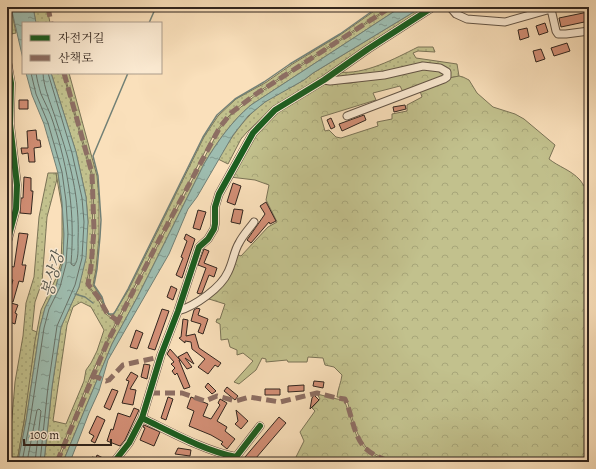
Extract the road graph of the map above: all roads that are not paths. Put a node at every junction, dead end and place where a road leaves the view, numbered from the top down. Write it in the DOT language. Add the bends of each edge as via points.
graph roads {
  1 [pos="433,7"];
  2 [pos="450,7"];
  3 [pos="554,8"];
  4 [pos="589,31"];
  5 [pos="7,60"];
  6 [pos="324,80"];
  7 [pos="347,116"];
  8 [pos="254,222"];
  9 [pos="7,243"];
  10 [pos="178,311"];
  11 [pos="142,418"];
  12 [pos="260,426"];
  13 [pos="114,462"];
  1 -- 6 [label="street"];
  2 -- 3 [label="street" via="456,14 467,19 505,22"];
  3 -- 4 [label="street" via="558,34"];
  5 -- 9 [label="street" via="11,82 10,124 17,185 16,209"];
  6 -- 7 [label="street" via="384,75 423,66 440,68 447,72 444,79"];
  6 -- 10 [label="street" via="275,110 253,133 219,194 214,207 214,229 199,247"];
  8 -- 10 [label="street" via="239,243 228,273 220,284 209,294"];
  10 -- 11 [label="street" via="161,355"];
  11 -- 12 [label="street" via="218,454 236,457"];
  11 -- 13 [label="street" via="129,444"];
}
